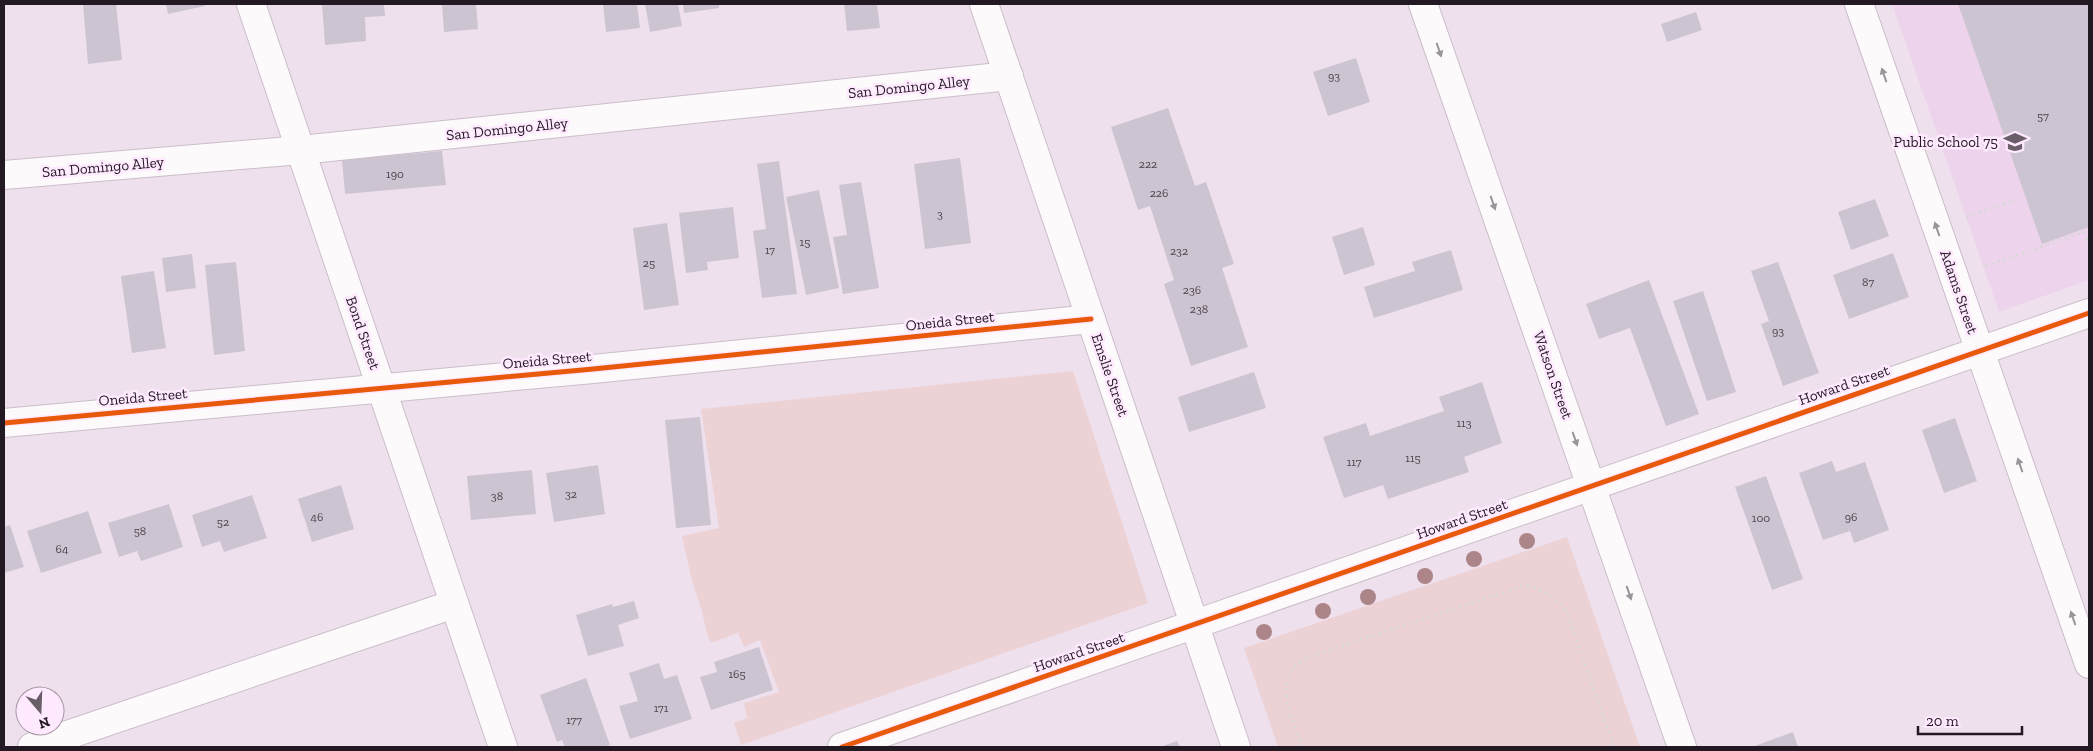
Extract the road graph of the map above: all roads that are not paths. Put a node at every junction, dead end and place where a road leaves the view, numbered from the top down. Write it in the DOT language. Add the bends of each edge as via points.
graph roads {
  1 [pos="251,4"];
  2 [pos="984,4"];
  3 [pos="1423,4"];
  4 [pos="1859,4"];
  5 [pos="1009,76"];
  6 [pos="300,150"];
  7 [pos="4,175"];
  8 [pos="2089,313"];
  9 [pos="1091,320"];
  10 [pos="1980,351"];
  11 [pos="382,388"];
  12 [pos="4,423"];
  13 [pos="1592,487"];
  14 [pos="454,604"];
  15 [pos="1195,625"];
  16 [pos="2089,664"];
  17 [pos="32,747"];
  18 [pos="503,747"];
  19 [pos="842,747"];
  20 [pos="1236,747"];
  21 [pos="1682,747"];
  1 -- 6 [label="street, Bond Street"];
  2 -- 5 [label="street, Emslie Street"];
  3 -- 13 [label="street, Watson Street, one-way"];
  10 -- 4 [label="street, Adams Street, one-way"];
  5 -- 6 [label="street, San Domingo Alley"];
  5 -- 9 [label="street, Emslie Street"];
  6 -- 7 [label="street, San Domingo Alley"];
  6 -- 11 [label="street, Bond Street"];
  8 -- 10 [label="street, Howard Street"];
  9 -- 11 [label="street, Oneida Street"];
  9 -- 15 [label="street, Emslie Street"];
  10 -- 13 [label="street, Howard Street"];
  16 -- 10 [label="street, Adams Street, one-way"];
  11 -- 12 [label="street, Oneida Street"];
  11 -- 14 [label="street, Bond Street"];
  13 -- 15 [label="street, Howard Street"];
  13 -- 21 [label="street, Watson Street, one-way"];
  14 -- 17 [label="street"];
  14 -- 18 [label="street, Bond Street"];
  15 -- 19 [label="street, Howard Street"];
  15 -- 20 [label="street, Emslie Street"];
}
